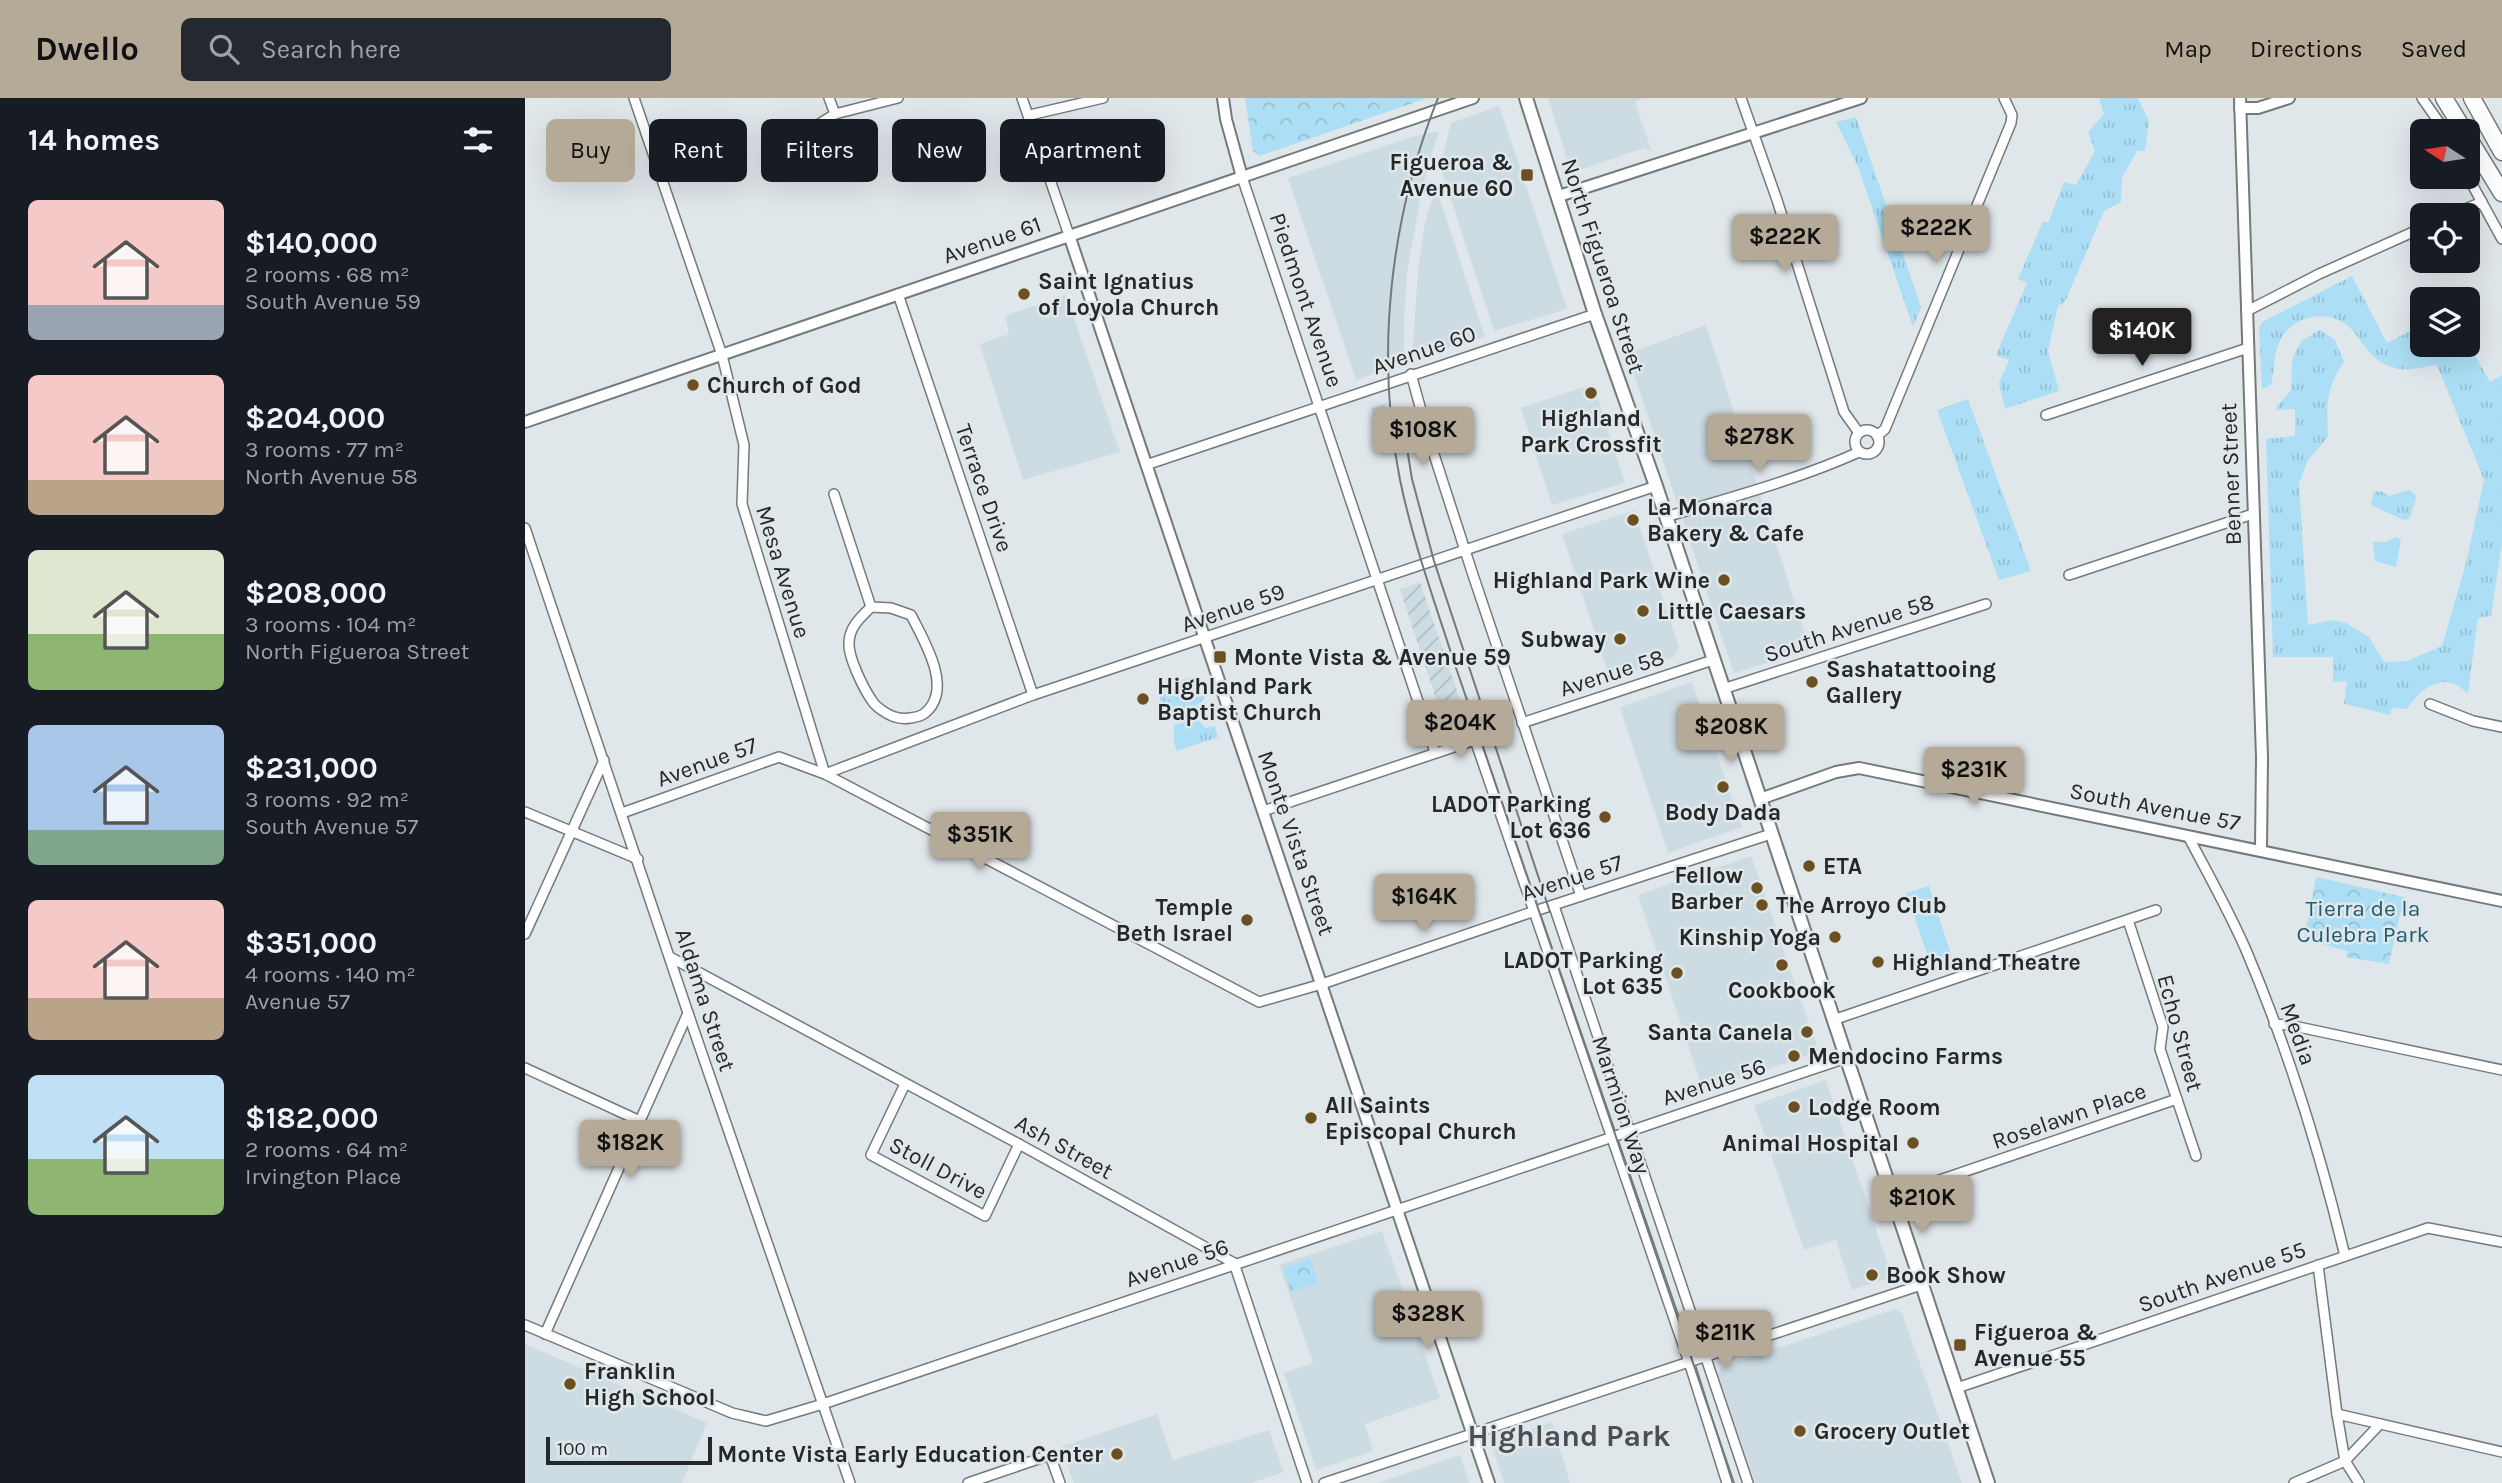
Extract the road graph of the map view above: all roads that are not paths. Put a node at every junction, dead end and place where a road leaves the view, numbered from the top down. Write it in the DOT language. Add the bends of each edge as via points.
graph roads {
  1 [pos="634,98"];
  2 [pos="829,98"];
  3 [pos="898,98"];
  4 [pos="1023,98"];
  5 [pos="1103,98"];
  6 [pos="1223,98"];
  7 [pos="1473,98"];
  8 [pos="1526,98"];
  9 [pos="1741,98"];
  10 [pos="1861,98"];
  11 [pos="2004,98"];
  12 [pos="2289,98"];
  13 [pos="2422,98"];
  14 [pos="2444,98"];
  15 [pos="2472,98"];
  16 [pos="2240,103"];
  17 [pos="835,114"];
  18 [pos="1030,115"];
  19 [pos="827,119"];
  20 [pos="2437,119"];
  21 [pos="2457,119"];
  22 [pos="1753,132"];
  23 [pos="2502,152"];
  24 [pos="2480,157"];
  25 [pos="1243,177"];
  26 [pos="2474,189"];
  27 [pos="2502,193"];
  28 [pos="1559,196"];
  29 [pos="2481,202"];
  30 [pos="2410,233"];
  31 [pos="1069,235"];
  32 [pos="2502,239"];
  33 [pos="898,294"];
  34 [pos="2246,312"];
  35 [pos="1595,314"];
  36 [pos="2248,348"];
  37 [pos="722,355"];
  38 [pos="1411,374"];
  39 [pos="1320,406"];
  40 [pos="2046,415"];
  41 [pos="525,422"];
  42 [pos="1859,433"];
  43 [pos="1877,436"];
  44 [pos="1859,452"];
  45 [pos="1146,465"];
  46 [pos="1656,486"];
  47 [pos="834,494"];
  48 [pos="2253,514"];
  49 [pos="1666,517"];
  50 [pos="525,528"];
  51 [pos="1465,551"];
  52 [pos="525,555"];
  53 [pos="536,560"];
  54 [pos="2069,575"];
  55 [pos="1378,579"];
  56 [pos="1986,604"];
  57 [pos="871,607"];
  58 [pos="1204,638"];
  59 [pos="1713,660"];
  60 [pos="1723,689"];
  61 [pos="1033,695"];
  62 [pos="2430,704"];
  63 [pos="920,718"];
  64 [pos="1522,723"];
  65 [pos="2502,727"];
  66 [pos="926,735"];
  67 [pos="1435,752"];
  68 [pos="604,760"];
  69 [pos="825,774"];
  70 [pos="1760,799"];
  71 [pos="1263,811"];
  72 [pos="525,812"];
  73 [pos="622,813"];
  74 [pos="571,832"];
  75 [pos="1771,834"];
  76 [pos="2188,836"];
  77 [pos="2261,849"];
  78 [pos="638,859"];
  79 [pos="1581,896"];
  80 [pos="2502,901"];
  81 [pos="1553,905"];
  82 [pos="2156,910"];
  83 [pos="1535,911"];
  84 [pos="2128,920"];
  85 [pos="525,934"];
  86 [pos="670,957"];
  87 [pos="1322,984"];
  88 [pos="688,1013"];
  89 [pos="1833,1020"];
  90 [pos="2274,1024"];
  91 [pos="1846,1058"];
  92 [pos="525,1069"];
  93 [pos="2502,1070"];
  94 [pos="905,1084"];
  95 [pos="2177,1099"];
  96 [pos="641,1121"];
  97 [pos="1629,1131"];
  98 [pos="1612,1137"];
  99 [pos="1019,1144"];
  100 [pos="2196,1156"];
  101 [pos="1893,1196"];
  102 [pos="1397,1208"];
  103 [pos="2502,1242"];
  104 [pos="2345,1256"];
  105 [pos="1234,1263"];
  106 [pos="2318,1265"];
  107 [pos="1921,1285"];
  108 [pos="525,1325"];
  109 [pos="545,1334"];
  110 [pos="1705,1356"];
  111 [pos="1689,1362"];
  112 [pos="1957,1388"];
  113 [pos="823,1404"];
  114 [pos="2337,1414"];
  115 [pos="2380,1424"];
  116 [pos="1472,1432"];
  117 [pos="2502,1452"];
  118 [pos="2345,1461"];
  119 [pos="850,1483"];
  120 [pos="968,1483"];
  121 [pos="1060,1483"];
  122 [pos="1307,1483"];
  123 [pos="1324,1483"];
  124 [pos="1489,1483"];
  125 [pos="1727,1483"];
  126 [pos="1748,1483"];
  127 [pos="1988,1483"];
  128 [pos="2294,1483"];
  129 [pos="2359,1483"];
  1 -- 37 [label="street, Mesa Avenue"];
  2 -- 17 [label="street"];
  3 -- 17 [label="street"];
  4 -- 18 [label="street, Monte Vista Street"];
  5 -- 18 [label="street"];
  6 -- 25 [label="street, Piedmont Avenue"];
  7 -- 25 [label="street, Avenue 61"];
  8 -- 28 [label="main road, North Figueroa Street"];
  9 -- 22 [label="street"];
  10 -- 22 [label="street"];
  11 -- 43 [label="street" via="2011,123 1885,429"];
  12 -- 16 [label="street" via="2258,108"];
  13 -- 20 [label="street"];
  14 -- 21 [label="highway"];
  15 -- 23 [label="highway"];
  16 -- 34 [label="street, Benner Street"];
  17 -- 19 [label="street"];
  18 -- 31 [label="street, Monte Vista Street"];
  22 -- 28 [label="street"];
  22 -- 42 [label="street" via="1844,412"];
  24 -- 27 [label="highway"];
  25 -- 31 [label="street, Avenue 61"];
  25 -- 39 [label="street, Piedmont Avenue"];
  26 -- 29 [label="street"];
  28 -- 35 [label="main road, North Figueroa Street"];
  29 -- 32 [label="street"];
  30 -- 34 [label="street"];
  31 -- 33 [label="street, Avenue 61"];
  31 -- 45 [label="street, Monte Vista Street"];
  33 -- 37 [label="street, Avenue 61"];
  33 -- 61 [label="street, Terrace Drive"];
  34 -- 36 [label="street, Benner Street"];
  35 -- 38 [label="street, Avenue 60"];
  35 -- 46 [label="main road, North Figueroa Street"];
  36 -- 40 [label="street"];
  36 -- 48 [label="street, Benner Street"];
  37 -- 41 [label="street, Avenue 61"];
  37 -- 69 [label="street, Mesa Avenue" via="744,444 742,504"];
  38 -- 39 [label="street, Avenue 60"];
  38 -- 51 [label="street"];
  39 -- 45 [label="street, Avenue 60"];
  39 -- 55 [label="street, Piedmont Avenue"];
  42 -- 43 [label="street" via="1867,430"];
  42 -- 44 [label="street" via="1854,443"];
  43 -- 44 [label="street" via="1875,452"];
  44 -- 49 [label="street"];
  45 -- 58 [label="street, Monte Vista Street"];
  46 -- 49 [label="main road, North Figueroa Street"];
  46 -- 51 [label="street, Avenue 59"];
  47 -- 57 [label="street"];
  48 -- 54 [label="street"];
  48 -- 77 [label="street, Benner Street"];
  49 -- 59 [label="main road, North Figueroa Street"];
  50 -- 53 [label="street, Aldama Street"];
  51 -- 55 [label="street, Avenue 59"];
  51 -- 64 [label="street"];
  52 -- 53 [label="street"];
  53 -- 68 [label="street, Aldama Street"];
  55 -- 58 [label="street, Avenue 59"];
  55 -- 67 [label="street, Piedmont Avenue"];
  56 -- 60 [label="street, South Avenue 58"];
  57 -- 63 [label="street" via="911,615 928,648 938,682 933,706"];
  57 -- 63 [label="street" via="855,622 849,643 856,670 874,704 895,718"];
  58 -- 61 [label="street, Avenue 59"];
  58 -- 71 [label="street, Monte Vista Street"];
  59 -- 60 [label="main road, North Figueroa Street"];
  59 -- 64 [label="street, Avenue 58"];
  60 -- 70 [label="main road, North Figueroa Street"];
  61 -- 66 [label="street, Avenue 59"];
  62 -- 65 [label="street"];
  63 -- 66 [label="street"];
  64 -- 79 [label="street"];
  66 -- 69 [label="street, Avenue 59"];
  67 -- 71 [label="street"];
  67 -- 83 [label="street, Marmion Way" via="1475,740"];
  68 -- 73 [label="street, Aldama Street"];
  68 -- 74 [label="street"];
  69 -- 73 [label="street, Avenue 57" via="779,757"];
  69 -- 87 [label="street, Avenue 57" via="1259,1002"];
  70 -- 75 [label="main road, North Figueroa Street"];
  70 -- 76 [label="street, South Avenue 57" via="1859,768"];
  71 -- 87 [label="street, Monte Vista Street"];
  72 -- 74 [label="street"];
  73 -- 78 [label="street, Aldama Street"];
  74 -- 78 [label="street"];
  74 -- 85 [label="street"];
  75 -- 79 [label="street, Avenue 57"];
  75 -- 89 [label="main road, North Figueroa Street"];
  76 -- 77 [label="street, South Avenue 57"];
  76 -- 90 [label="street, Media" via="2245,948"];
  77 -- 80 [label="street, South Avenue 57"];
  78 -- 86 [label="street, Aldama Street"];
  79 -- 81 [label="street, Avenue 57"];
  81 -- 83 [label="street, Avenue 57"];
  81 -- 97 [label="street, Marmion Way"];
  82 -- 84 [label="street"];
  83 -- 87 [label="street, Avenue 57"];
  83 -- 98 [label="street, Marmion Way"];
  84 -- 89 [label="street"];
  84 -- 95 [label="street, Echo Street" via="2163,1027 2160,1049"];
  86 -- 88 [label="street, Aldama Street"];
  86 -- 94 [label="street, Ash Street"];
  87 -- 102 [label="street, Monte Vista Street"];
  88 -- 96 [label="street"];
  88 -- 113 [label="street, Aldama Street"];
  89 -- 91 [label="main road, North Figueroa Street"];
  90 -- 93 [label="street"];
  90 -- 104 [label="street, Media" via="2318,1153"];
  91 -- 97 [label="street, Avenue 56"];
  91 -- 101 [label="main road, North Figueroa Street"];
  92 -- 96 [label="street"];
  94 -- 99 [label="street, Ash Street"];
  94 -- 99 [label="street, Stoll Drive" via="871,1155 985,1216"];
  95 -- 100 [label="street, Echo Street"];
  95 -- 101 [label="street, Roselawn Place"];
  96 -- 109 [label="street"];
  97 -- 98 [label="street, Avenue 56"];
  97 -- 110 [label="street, Marmion Way"];
  98 -- 102 [label="street, Avenue 56"];
  98 -- 111 [label="street, Marmion Way"];
  99 -- 105 [label="street, Ash Street"];
  101 -- 107 [label="main road, North Figueroa Street"];
  102 -- 105 [label="street, Avenue 56"];
  102 -- 116 [label="street, Monte Vista Street"];
  103 -- 104 [label="street, South Avenue 55" via="2428,1228"];
  104 -- 106 [label="street, South Avenue 55"];
  105 -- 113 [label="street, Avenue 56"];
  105 -- 122 [label="street"];
  106 -- 112 [label="street, South Avenue 55"];
  106 -- 114 [label="street"];
  107 -- 110 [label="street"];
  107 -- 112 [label="main road, North Figueroa Street"];
  108 -- 109 [label="street, Avenue 56"];
  109 -- 113 [label="street, Avenue 56" via="751,1418 766,1420"];
  110 -- 111 [label="street"];
  110 -- 126 [label="street, Marmion Way"];
  111 -- 116 [label="street"];
  111 -- 125 [label="street, Marmion Way"];
  112 -- 127 [label="main road, North Figueroa Street"];
  113 -- 119 [label="street, Aldama Street"];
  114 -- 115 [label="street"];
  114 -- 118 [label="street"];
  115 -- 117 [label="street"];
  115 -- 118 [label="street"];
  116 -- 123 [label="street"];
  116 -- 124 [label="street, Monte Vista Street"];
  118 -- 128 [label="street"];
  118 -- 129 [label="street"];
  120 -- 121 [label="street" via="1050,1455"];
}
